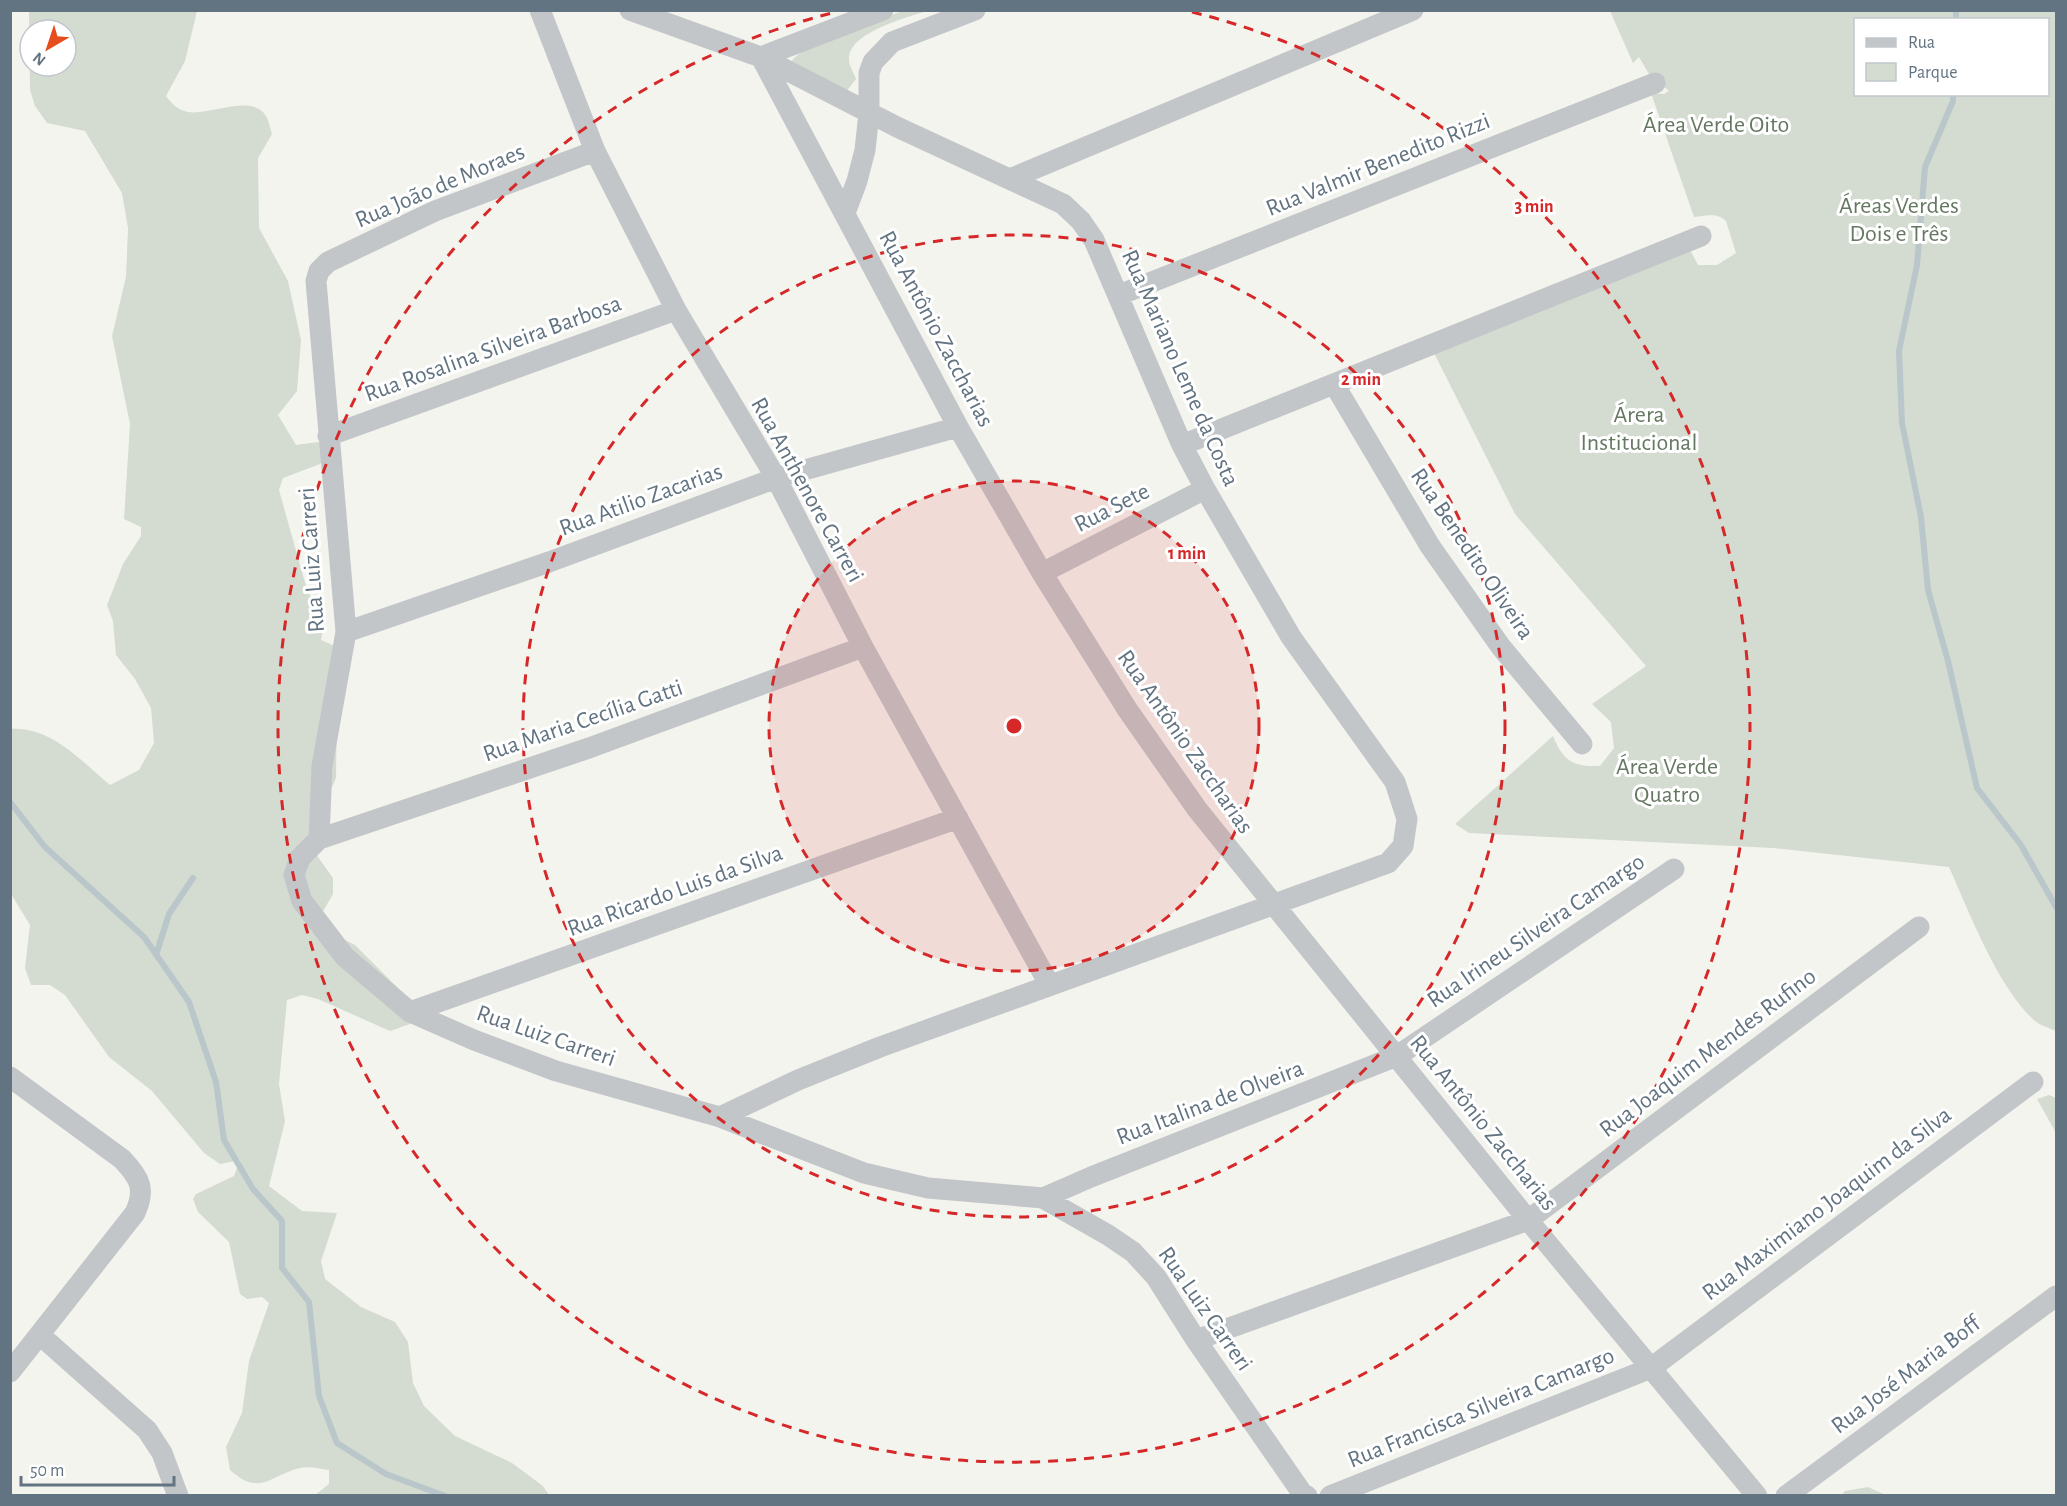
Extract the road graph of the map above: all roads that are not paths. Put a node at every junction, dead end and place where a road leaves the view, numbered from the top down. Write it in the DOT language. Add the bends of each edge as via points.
graph roads {
  1 [pos="540,10"];
  2 [pos="630,10"];
  3 [pos="883,10"];
  4 [pos="975,10"];
  5 [pos="1413,10"];
  6 [pos="761,57"];
  7 [pos="1655,83"];
  8 [pos="869,113"];
  9 [pos="595,151"];
  10 [pos="1010,179"];
  11 [pos="845,213"];
  12 [pos="1701,236"];
  13 [pos="316,282"];
  14 [pos="1119,295"];
  15 [pos="675,310"];
  16 [pos="1334,384"];
  17 [pos="958,427"];
  18 [pos="328,436"];
  19 [pos="1182,445"];
  20 [pos="776,478"];
  21 [pos="1205,489"];
  22 [pos="1042,573"];
  23 [pos="346,632"];
  24 [pos="863,647"];
  25 [pos="1582,744"];
  26 [pos="957,818"];
  27 [pos="319,839"];
  28 [pos="1674,869"];
  29 [pos="1274,903"];
  30 [pos="1919,927"];
  31 [pos="1049,984"];
  32 [pos="410,1012"];
  33 [pos="1396,1056"];
  34 [pos="10,1077"];
  35 [pos="2033,1082"];
  36 [pos="720,1117"];
  37 [pos="1043,1198"];
  38 [pos="1528,1220"];
  39 [pos="2056,1296"];
  40 [pos="40,1335"];
  41 [pos="1196,1340"];
  42 [pos="1651,1368"];
  43 [pos="10,1372"];
  44 [pos="1305,1494"];
  45 [pos="178,1496"];
  46 [pos="1330,1496"];
  47 [pos="1757,1496"];
  48 [pos="1786,1496"];
  1 -- 9 [label="street, Rua Anthenore Carreri"];
  2 -- 6 [label="street"];
  3 -- 6 [label="street"];
  4 -- 8 [label="street" via="892,42 881,52 870,74"];
  5 -- 10 [label="street"];
  6 -- 8 [label="street, Rua Mariano Leme da Costa"];
  6 -- 11 [label="street, Rua Antônio Zaccharias"];
  7 -- 14 [label="street, Rua Valmir Benedito Rizzi"];
  8 -- 10 [label="street, Rua Mariano Leme da Costa"];
  8 -- 11 [label="street" via="865,150"];
  9 -- 13 [label="street, Rua João de Moraes" via="425,216 328,262 319,271"];
  9 -- 15 [label="street, Rua Anthenore Carreri"];
  10 -- 14 [label="street, Rua Mariano Leme da Costa" via="1063,204 1081,221"];
  11 -- 17 [label="street, Rua Antônio Zaccharias"];
  12 -- 16 [label="street"];
  13 -- 18 [label="street, Rua Luiz Carreri"];
  14 -- 19 [label="street, Rua Mariano Leme da Costa"];
  15 -- 18 [label="street, Rua Rosalina Silveira Barbosa"];
  15 -- 20 [label="street, Rua Anthenore Carreri"];
  16 -- 19 [label="street"];
  16 -- 25 [label="street, Rua Benedito Oliveira" via="1430,546 1502,647"];
  17 -- 20 [label="street, Rua Atilio Zacarias"];
  17 -- 22 [label="street, Rua Antônio Zaccharias"];
  18 -- 23 [label="street, Rua Luiz Carreri"];
  19 -- 21 [label="street, Rua Mariano Leme da Costa"];
  20 -- 23 [label="street, Rua Atilio Zacarias"];
  20 -- 24 [label="street, Rua Anthenore Carreri"];
  21 -- 22 [label="street, Rua Sete"];
  21 -- 29 [label="street, Rua Mariano Leme da Costa" via="1291,637 1395,782 1407,819 1403,846 1388,863"];
  22 -- 29 [label="street, Rua Antônio Zaccharias" via="1127,709 1191,800"];
  23 -- 27 [label="street, Rua Luiz Carreri" via="322,766"];
  24 -- 26 [label="street, Rua Anthenore Carreri"];
  24 -- 27 [label="street, Rua Maria Cecília Gatti" via="589,748"];
  26 -- 31 [label="street, Rua Anthenore Carreri"];
  26 -- 32 [label="street, Rua Ricardo Luis da Silva"];
  27 -- 32 [label="street, Rua Luiz Carreri" via="300,858 294,875 302,902 345,957"];
  28 -- 33 [label="street, Rua Irineu Silveira Camargo"];
  29 -- 31 [label="street"];
  29 -- 33 [label="street, Rua Antônio Zaccharias"];
  30 -- 38 [label="street, Rua Joaquim Mendes Rufino"];
  31 -- 36 [label="street" via="798,1080"];
  32 -- 36 [label="street, Rua Luiz Carreri" via="556,1071"];
  33 -- 37 [label="street, Rua Italina de Olveira"];
  33 -- 38 [label="street, Rua Antônio Zaccharias"];
  34 -- 40 [label="street" via="123,1159 141,1186 141,1200 135,1213"];
  35 -- 42 [label="street, Rua Maximiano Joaquim da Silva"];
  36 -- 37 [label="street, Rua Luiz Carreri" via="864,1173 928,1188"];
  37 -- 41 [label="street, Rua Luiz Carreri" via="1133,1252 1156,1277"];
  38 -- 41 [label="street, Rua Joaquim Mendes Rufino"];
  38 -- 42 [label="street, Rua Antônio Zaccharias"];
  39 -- 48 [label="street, Rua José Maria Boff"];
  40 -- 43 [label="street"];
  40 -- 45 [label="street" via="147,1430 162,1453"];
  41 -- 44 [label="street, Rua Luiz Carreri"];
  42 -- 46 [label="street, Rua Francisca Silveira Camargo"];
  42 -- 47 [label="street, Rua Antônio Zaccharias"];
}
